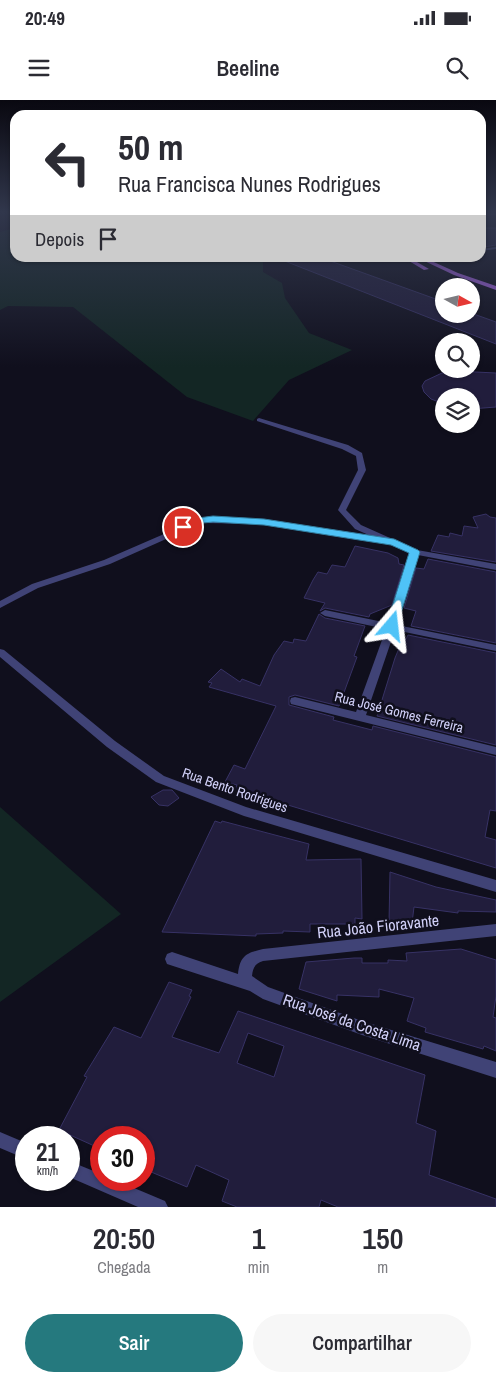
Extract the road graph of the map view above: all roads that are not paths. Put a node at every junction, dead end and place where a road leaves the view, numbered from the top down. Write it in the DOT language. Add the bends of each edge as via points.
graph roads {
  1 [pos="417,264"];
  2 [pos="433,264"];
  3 [pos="446,278"];
  4 [pos="495,288"];
  5 [pos="480,291"];
  6 [pos="259,420"];
  7 [pos="394,542"];
  8 [pos="415,552"];
  9 [pos="496,567"];
  10 [pos="0,605"];
  11 [pos="325,613"];
  12 [pos="392,626"];
  13 [pos="496,648"];
  14 [pos="0,652"];
  15 [pos="296,702"];
  16 [pos="360,717"];
  17 [pos="496,751"];
  18 [pos="496,886"];
  19 [pos="496,930"];
  20 [pos="172,959"];
  21 [pos="253,986"];
  22 [pos="496,1070"];
  23 [pos="0,1140"];
  24 [pos="15,1146"];
  25 [pos="80,1174"];
  26 [pos="159,1207"];
  1 -- 3 [label="main road"];
  2 -- 4 [label="main road"];
  4 -- 5 [label="main road"];
  6 -- 7 [label="street" via="345,447 359,455 362,470 342,510 358,527"];
  7 -- 8 [label="street"];
  7 -- 10 [label="street" via="264,522 201,520 107,562 35,586"];
  8 -- 9 [label="street"];
  8 -- 12 [label="street"];
  11 -- 12 [label="street"];
  12 -- 13 [label="street"];
  12 -- 16 [label="street"];
  14 -- 18 [label="street, Rua Bento Rodrigues" via="160,780 244,811"];
  15 -- 16 [label="street, Rua José Gomes Ferreira"];
  16 -- 17 [label="street, Rua José Gomes Ferreira"];
  19 -- 21 [label="street, Rua João Fioravante" via="263,955 252,958 246,966 244,978"];
  20 -- 21 [label="street, Rua José da Costa Lima"];
  21 -- 22 [label="street, Rua José da Costa Lima" via="362,1028"];
  23 -- 24 [label="street"];
  25 -- 26 [label="street"];
}
